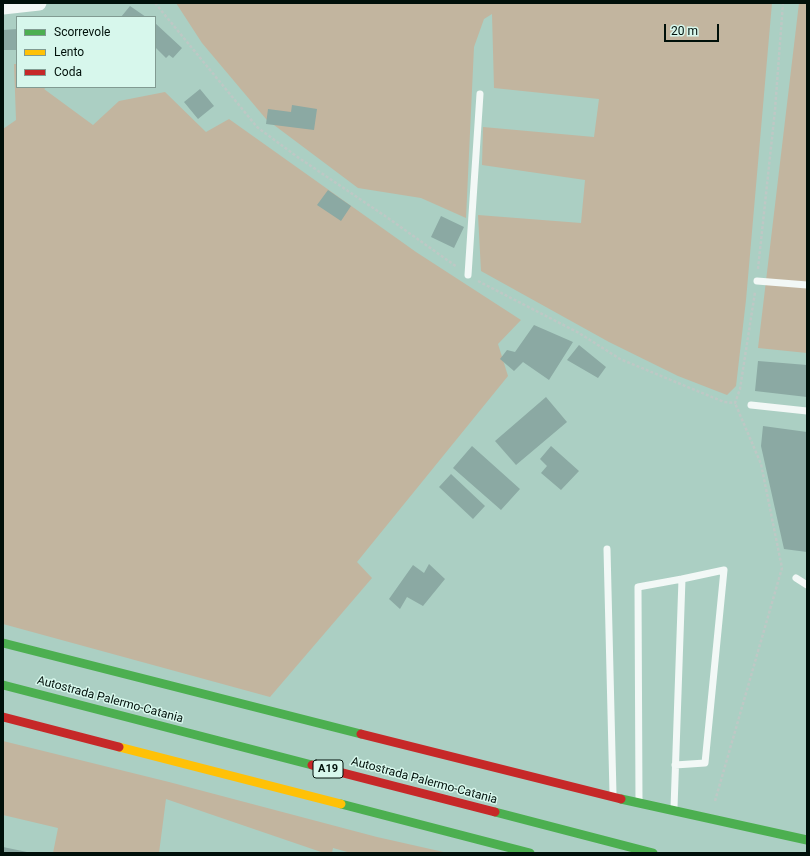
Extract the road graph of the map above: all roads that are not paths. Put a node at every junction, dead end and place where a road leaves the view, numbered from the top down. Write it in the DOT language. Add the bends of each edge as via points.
graph roads {
  1 [pos="39,3"];
  2 [pos="3,7"];
  3 [pos="480,94"];
  4 [pos="468,275"];
  5 [pos="757,281"];
  6 [pos="807,285"];
  7 [pos="751,405"];
  8 [pos="807,411"];
  9 [pos="607,549"];
  10 [pos="796,578"];
  11 [pos="682,579"];
  12 [pos="807,585"];
  13 [pos="3,643"];
  14 [pos="3,685"];
  15 [pos="3,717"];
  16 [pos="675,764"];
  17 [pos="612,797"];
  18 [pos="639,803"];
  19 [pos="673,810"];
  20 [pos="807,840"];
  21 [pos="530,853"];
  22 [pos="652,853"];
  1 -- 2 [label="street"];
  3 -- 4 [label="lane"];
  5 -- 6 [label="lane"];
  7 -- 8 [label="lane"];
  9 -- 17 [label="lane"];
  10 -- 12 [label="lane"];
  11 -- 16 [label="lane"];
  11 -- 16 [label="lane" via="724,570 705,763"];
  11 -- 18 [label="lane" via="638,587"];
  13 -- 17 [label="main road"];
  14 -- 22 [label="main road, Autostrada Palermo-Catania / A19"];
  15 -- 21 [label="main road"];
  16 -- 19 [label="lane"];
  17 -- 18 [label="main road"];
  18 -- 19 [label="main road"];
  19 -- 20 [label="main road"];
}
